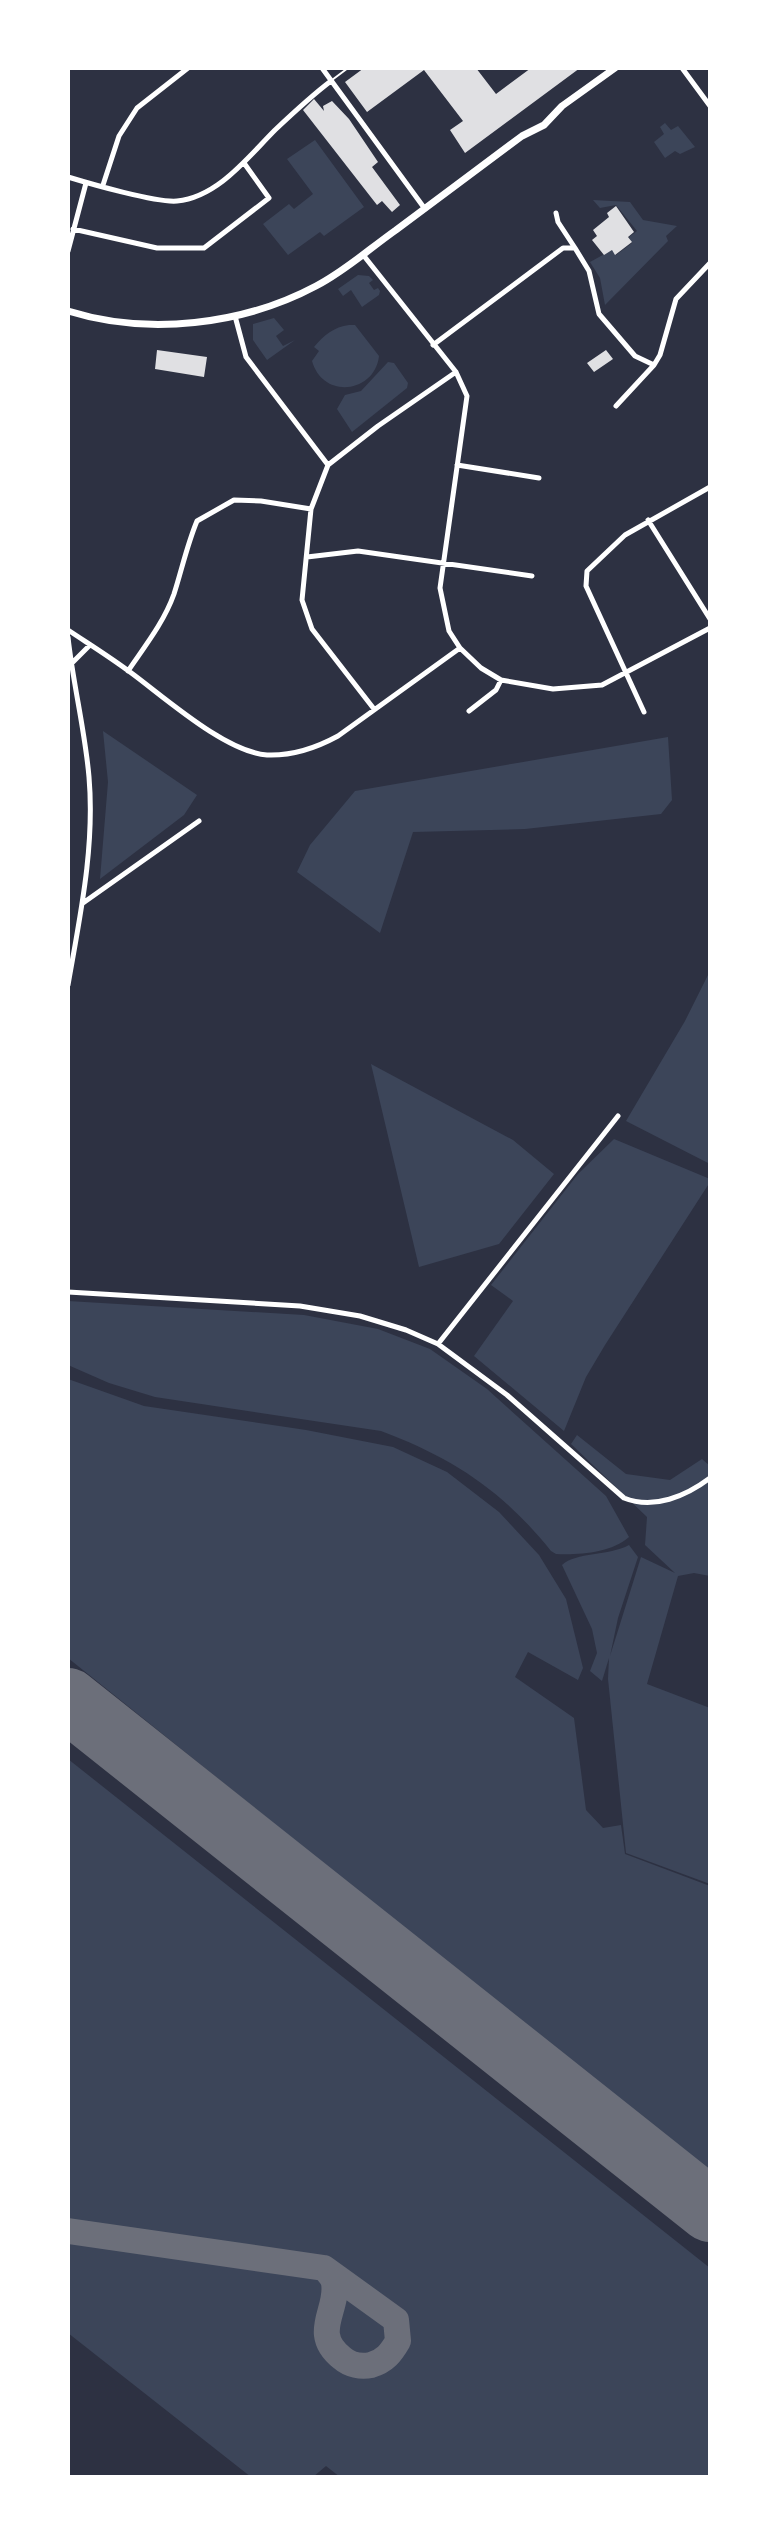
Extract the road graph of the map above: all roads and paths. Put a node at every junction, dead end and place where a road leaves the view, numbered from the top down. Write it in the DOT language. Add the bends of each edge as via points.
graph roads {
  1 [pos="188,68"];
  2 [pos="322,68"];
  3 [pos="348,68"];
  4 [pos="615,68"];
  5 [pos="682,68"];
  6 [pos="331,81"];
  7 [pos="710,106"];
  8 [pos="244,163"];
  9 [pos="68,177"];
  10 [pos="86,182"];
  11 [pos="103,185"];
  12 [pos="425,210"];
  13 [pos="556,213"];
  14 [pos="73,229"];
  15 [pos="575,248"];
  16 [pos="68,251"];
  17 [pos="364,256"];
  18 [pos="710,263"];
  19 [pos="68,311"];
  20 [pos="235,316"];
  21 [pos="433,345"];
  22 [pos="654,365"];
  23 [pos="456,372"];
  24 [pos="616,406"];
  25 [pos="328,465"];
  26 [pos="457,465"];
  27 [pos="539,478"];
  28 [pos="710,487"];
  29 [pos="311,509"];
  30 [pos="648,520"];
  31 [pos="306,557"];
  32 [pos="443,564"];
  33 [pos="532,576"];
  34 [pos="710,619"];
  35 [pos="710,628"];
  36 [pos="68,630"];
  37 [pos="68,637"];
  38 [pos="90,645"];
  39 [pos="460,648"];
  40 [pos="71,664"];
  41 [pos="128,671"];
  42 [pos="626,673"];
  43 [pos="501,680"];
  44 [pos="374,709"];
  45 [pos="469,711"];
  46 [pos="644,712"];
  47 [pos="199,821"];
  48 [pos="82,903"];
  49 [pos="69,976"];
  50 [pos="68,985"];
  51 [pos="618,1116"];
  52 [pos="68,1292"];
  53 [pos="438,1344"];
  54 [pos="710,1478"];
  1 -- 11 [label="street" via="137,108 119,136"];
  2 -- 6 [label="street"];
  3 -- 6 [label="lane"];
  4 -- 12 [label="main road"];
  5 -- 7 [label="street"];
  6 -- 8 [label="street"];
  6 -- 12 [label="street"];
  8 -- 11 [label="street" via="192,198 174,202"];
  8 -- 14 [label="street" via="269,198 204,248 157,248"];
  9 -- 10 [label="street"];
  10 -- 11 [label="street"];
  10 -- 14 [label="street"];
  12 -- 17 [label="main road"];
  13 -- 15 [label="street"];
  14 -- 16 [label="street"];
  15 -- 21 [label="street" via="563,248"];
  15 -- 22 [label="street" via="589,271 599,314 635,356"];
  17 -- 20 [label="main road" via="289,299"];
  17 -- 21 [label="street"];
  18 -- 22 [label="street" via="676,299"];
  19 -- 20 [label="main road" via="153,323"];
  20 -- 25 [label="street" via="246,357"];
  21 -- 23 [label="street"];
  22 -- 24 [label="street"];
  23 -- 25 [label="street"];
  23 -- 26 [label="street" via="467,396"];
  25 -- 29 [label="street"];
  26 -- 27 [label="street"];
  26 -- 32 [label="street"];
  28 -- 30 [label="street"];
  29 -- 31 [label="street"];
  29 -- 41 [label="street" via="234,500 197,521 159,627"];
  30 -- 34 [label="street"];
  30 -- 42 [label="street" via="587,571 586,586"];
  31 -- 32 [label="street" via="358,551"];
  31 -- 44 [label="street" via="302,600 312,629"];
  32 -- 33 [label="street"];
  32 -- 39 [label="street" via="443,611"];
  35 -- 42 [label="street"];
  36 -- 38 [label="street"];
  37 -- 40 [label="street"];
  38 -- 40 [label="street"];
  38 -- 41 [label="street"];
  39 -- 43 [label="street"];
  39 -- 44 [label="street"];
  40 -- 48 [label="street" via="89,776 90,834"];
  41 -- 44 [label="street" via="197,722 251,752 268,755 318,747"];
  42 -- 43 [label="street" via="602,685 553,689"];
  42 -- 46 [label="street"];
  43 -- 45 [label="street"];
  47 -- 48 [label="street"];
  48 -- 49 [label="street"];
  49 -- 50 [label="street"];
  51 -- 53 [label="street"];
  52 -- 53 [label="street" via="300,1306 360,1316"];
  53 -- 54 [label="street" via="507,1395 624,1498 657,1503 694,1490"];
}
